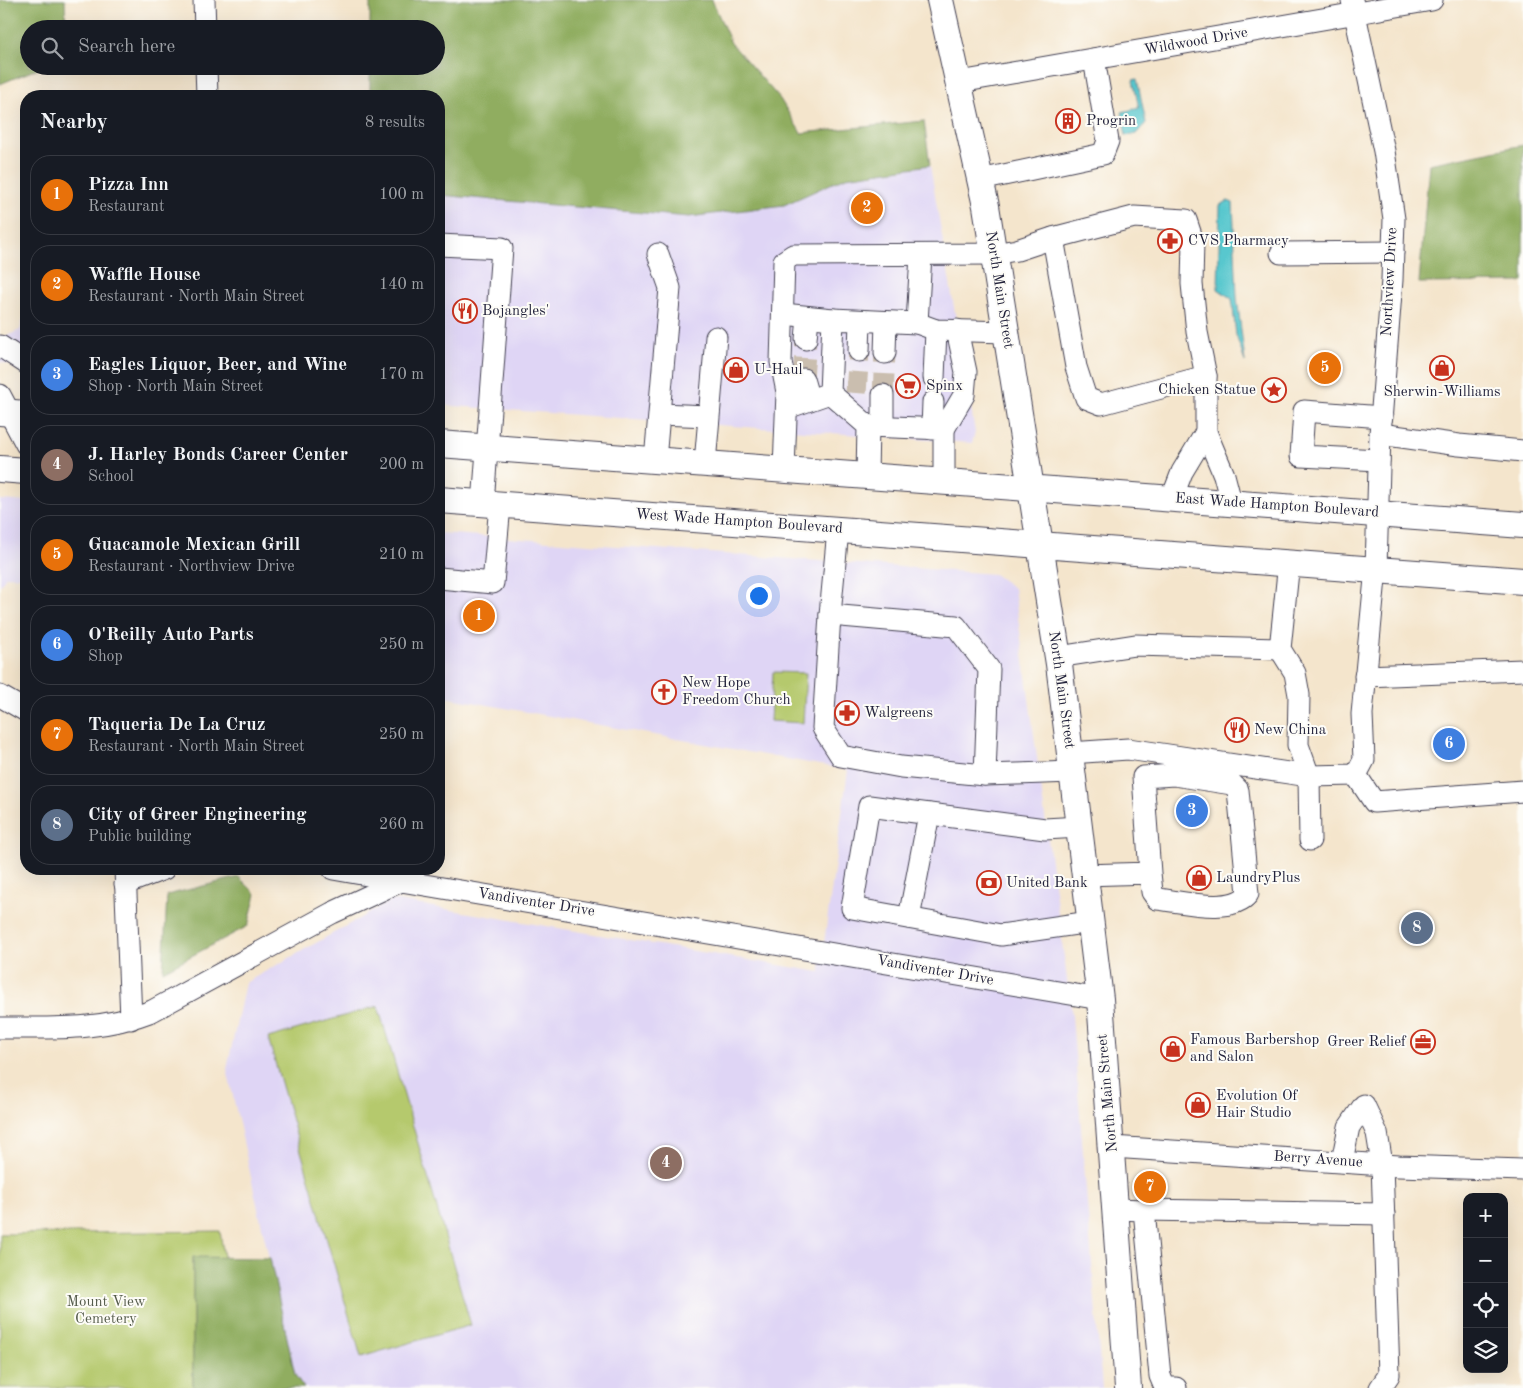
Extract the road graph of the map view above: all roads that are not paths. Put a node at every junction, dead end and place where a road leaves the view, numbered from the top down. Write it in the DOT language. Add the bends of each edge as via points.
graph roads {
  1 [pos="204,0"];
  2 [pos="940,0"];
  3 [pos="1432,0"];
  4 [pos="1354,7"];
  5 [pos="205,20"];
  6 [pos="1094,60"];
  7 [pos="206,75"];
  8 [pos="960,82"];
  9 [pos="207,90"];
  10 [pos="980,180"];
  11 [pos="1053,238"];
  12 [pos="445,244"];
  13 [pos="1282,252"];
  14 [pos="1393,252"];
  15 [pos="658,254"];
  16 [pos="993,254"];
  17 [pos="921,255"];
  18 [pos="783,314"];
  19 [pos="808,317"];
  20 [pos="833,319"];
  21 [pos="860,321"];
  22 [pos="886,322"];
  23 [pos="926,327"];
  24 [pos="957,330"];
  25 [pos="1006,332"];
  26 [pos="716,338"];
  27 [pos="806,339"];
  28 [pos="0,346"];
  29 [pos="859,352"];
  30 [pos="885,353"];
  31 [pos="20,359"];
  32 [pos="1206,376"];
  33 [pos="934,378"];
  34 [pos="803,379"];
  35 [pos="830,392"];
  36 [pos="856,394"];
  37 [pos="883,395"];
  38 [pos="809,400"];
  39 [pos="933,402"];
  40 [pos="9,408"];
  41 [pos="787,408"];
  42 [pos="660,414"];
  43 [pos="708,416"];
  44 [pos="869,422"];
  45 [pos="1381,425"];
  46 [pos="938,429"];
  47 [pos="20,431"];
  48 [pos="1206,432"];
  49 [pos="445,444"];
  50 [pos="487,448"];
  51 [pos="1523,451"];
  52 [pos="655,460"];
  53 [pos="1379,460"];
  54 [pos="705,464"];
  55 [pos="0,469"];
  56 [pos="784,469"];
  57 [pos="20,471"];
  58 [pos="867,475"];
  59 [pos="944,481"];
  60 [pos="1031,487"];
  61 [pos="1172,498"];
  62 [pos="445,500"];
  63 [pos="1231,502"];
  64 [pos="491,504"];
  65 [pos="1378,514"];
  66 [pos="1523,525"];
  67 [pos="838,530"];
  68 [pos="1040,544"];
  69 [pos="1289,562"];
  70 [pos="1376,568"];
  71 [pos="445,579"];
  72 [pos="1523,581"];
  73 [pos="830,615"];
  74 [pos="1280,649"];
  75 [pos="1058,657"];
  76 [pos="1523,670"];
  77 [pos="1365,676"];
  78 [pos="0,696"];
  79 [pos="20,708"];
  80 [pos="1071,763"];
  81 [pos="985,775"];
  82 [pos="1356,775"];
  83 [pos="1309,776"];
  84 [pos="1523,791"];
  85 [pos="929,814"];
  86 [pos="1079,827"];
  87 [pos="1310,840"];
  88 [pos="1150,873"];
  89 [pos="367,875"];
  90 [pos="1084,875"];
  91 [pos="125,877"];
  92 [pos="401,881"];
  93 [pos="909,918"];
  94 [pos="1090,922"];
  95 [pos="1100,999"];
  96 [pos="131,1019"];
  97 [pos="0,1028"];
  98 [pos="1112,1147"];
  99 [pos="1342,1162"];
  100 [pos="1382,1164"];
  101 [pos="1523,1170"];
  102 [pos="1116,1209"];
  103 [pos="1144,1210"];
  104 [pos="1384,1214"];
  105 [pos="1128,1388"];
  106 [pos="1165,1388"];
  107 [pos="1176,1388"];
  108 [pos="1380,1388"];
  1 -- 5 [label="street"];
  2 -- 8 [label="main road, North Main Street"];
  3 -- 4 [label="street, Wildwood Drive"];
  4 -- 6 [label="street, Wildwood Drive"];
  4 -- 14 [label="street, Northview Drive" via="1390,185"];
  6 -- 8 [label="street, Wildwood Drive"];
  6 -- 10 [label="street" via="1108,141 1103,154"];
  7 -- 9 [label="street"];
  8 -- 10 [label="main road, North Main Street"];
  10 -- 16 [label="main road, North Main Street"];
  11 -- 16 [label="street"];
  11 -- 32 [label="street" via="1074,358 1086,398 1101,404"];
  11 -- 32 [label="street" via="1134,217 1186,220 1193,241 1192,284"];
  12 -- 50 [label="street" via="502,248"];
  13 -- 14 [label="street"];
  14 -- 45 [label="street, Northview Drive"];
  15 -- 42 [label="street" via="670,288"];
  16 -- 17 [label="street"];
  16 -- 25 [label="main road, North Main Street"];
  17 -- 18 [label="street" via="793,255 784,260"];
  17 -- 23 [label="street"];
  18 -- 19 [label="street"];
  18 -- 41 [label="street" via="781,362"];
  19 -- 20 [label="street"];
  19 -- 27 [label="street"];
  20 -- 21 [label="street"];
  20 -- 35 [label="street"];
  21 -- 22 [label="street"];
  21 -- 29 [label="street"];
  22 -- 23 [label="street"];
  22 -- 30 [label="street"];
  23 -- 24 [label="street"];
  23 -- 33 [label="street"];
  24 -- 25 [label="street"];
  24 -- 46 [label="street" via="966,372 964,395"];
  25 -- 60 [label="main road, North Main Street"];
  26 -- 43 [label="street"];
  28 -- 31 [label="street"];
  32 -- 48 [label="street"];
  34 -- 38 [label="street"];
  35 -- 38 [label="street"];
  35 -- 44 [label="street"];
  36 -- 44 [label="street"];
  37 -- 44 [label="street"];
  38 -- 41 [label="street"];
  39 -- 46 [label="street"];
  40 -- 47 [label="street"];
  41 -- 56 [label="street"];
  42 -- 43 [label="street"];
  42 -- 52 [label="street"];
  43 -- 54 [label="street"];
  44 -- 46 [label="street"];
  44 -- 58 [label="street"];
  45 -- 51 [label="street" via="1458,445"];
  45 -- 53 [label="street, Northview Drive"];
  45 -- 53 [label="street" via="1304,411 1301,456"];
  46 -- 59 [label="street"];
  48 -- 61 [label="street" via="1182,472"];
  48 -- 63 [label="street"];
  49 -- 50 [label="main road"];
  50 -- 52 [label="main road"];
  50 -- 64 [label="street"];
  52 -- 54 [label="main road"];
  53 -- 65 [label="street, Northview Drive"];
  54 -- 56 [label="main road"];
  55 -- 57 [label="main road"];
  56 -- 58 [label="main road"];
  58 -- 59 [label="main road"];
  59 -- 60 [label="main road"];
  60 -- 61 [label="main road, East Wade Hampton Boulevard"];
  60 -- 68 [label="main road, North Main Street"];
  61 -- 63 [label="main road, East Wade Hampton Boulevard"];
  62 -- 64 [label="main road, West Wade Hampton Boulevard"];
  63 -- 65 [label="main road, East Wade Hampton Boulevard"];
  64 -- 67 [label="main road, West Wade Hampton Boulevard"];
  64 -- 71 [label="street" via="493,583"];
  65 -- 66 [label="main road, East Wade Hampton Boulevard"];
  65 -- 70 [label="street, Northview Drive"];
  67 -- 68 [label="main road, West Wade Hampton Boulevard"];
  67 -- 73 [label="street"];
  68 -- 69 [label="main road"];
  68 -- 75 [label="main road, North Main Street"];
  69 -- 70 [label="main road"];
  69 -- 74 [label="street"];
  70 -- 72 [label="main road"];
  70 -- 77 [label="street, Northview Drive"];
  73 -- 81 [label="street" via="956,626 989,669"];
  73 -- 81 [label="street" via="822,728 841,756 901,767"];
  74 -- 75 [label="street" via="1135,645"];
  74 -- 83 [label="street" via="1295,673 1299,695 1298,745"];
  75 -- 80 [label="main road, North Main Street"];
  76 -- 77 [label="street"];
  77 -- 82 [label="street, Northview Drive" via="1362,714 1364,760"];
  78 -- 79 [label="street"];
  80 -- 81 [label="street"];
  80 -- 83 [label="street" via="1128,748"];
  80 -- 86 [label="main road, North Main Street"];
  82 -- 83 [label="street"];
  82 -- 84 [label="street" via="1374,802"];
  83 -- 87 [label="street"];
  85 -- 86 [label="street" via="1045,829"];
  85 -- 93 [label="street"];
  85 -- 93 [label="street" via="869,806 852,908"];
  86 -- 90 [label="main road, North Main Street"];
  88 -- 88 [label="street" via="1143,778 1174,775 1232,784 1238,790 1240,800 1248,894 1243,901 1219,906 1157,899 1152,892"];
  88 -- 90 [label="street"];
  89 -- 92 [label="street, Vandiventer Drive"];
  90 -- 94 [label="main road, North Main Street"];
  91 -- 96 [label="street"];
  92 -- 95 [label="street, Vandiventer Drive"];
  92 -- 96 [label="street" via="332,913 152,1011"];
  93 -- 94 [label="street" via="1001,935"];
  94 -- 95 [label="main road, North Main Street"];
  95 -- 98 [label="main road, North Main Street"];
  96 -- 97 [label="street" via="93,1026"];
  98 -- 99 [label="street, Berry Avenue"];
  98 -- 102 [label="main road, North Main Street"];
  99 -- 100 [label="street, Berry Avenue"];
  99 -- 100 [label="street" via="1349,1127 1364,1106 1377,1134"];
  100 -- 101 [label="street, Berry Avenue"];
  100 -- 104 [label="street"];
  102 -- 103 [label="street"];
  102 -- 105 [label="main road, North Main Street"];
  103 -- 104 [label="street"];
  103 -- 106 [label="street" via="1160,1376"];
  104 -- 108 [label="street" via="1389,1375"];
  106 -- 107 [label="street"];
}
